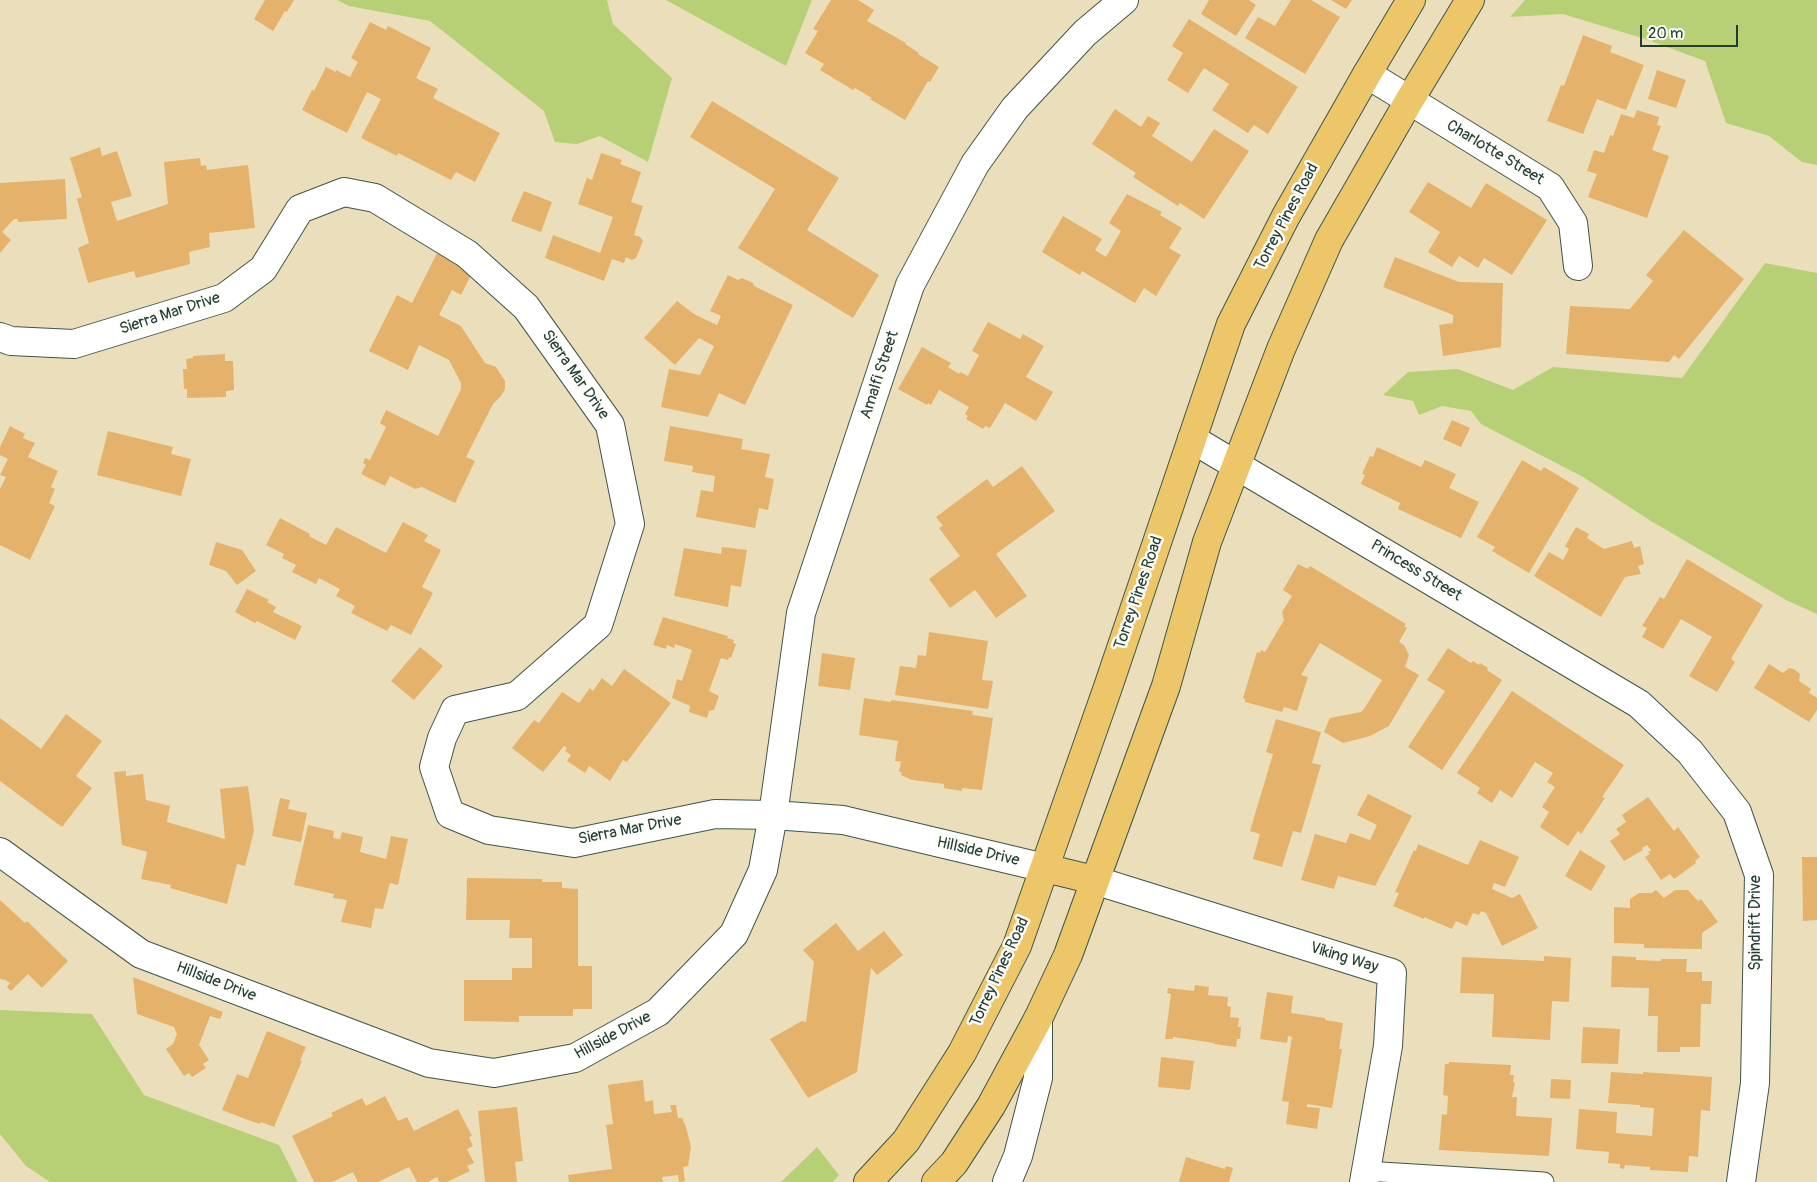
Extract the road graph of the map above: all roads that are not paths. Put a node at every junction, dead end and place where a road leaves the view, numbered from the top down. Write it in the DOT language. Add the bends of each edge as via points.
graph roads {
  1 [pos="1124,0"];
  2 [pos="1411,0"];
  3 [pos="1470,0"];
  4 [pos="1367,74"];
  5 [pos="1409,100"];
  6 [pos="1578,266"];
  7 [pos="0,337"];
  8 [pos="1192,439"];
  9 [pos="1236,464"];
  10 [pos="1639,704"];
  11 [pos="774,815"];
  12 [pos="0,852"];
  13 [pos="1045,868"];
  14 [pos="1094,880"];
  15 [pos="1038,1019"];
  16 [pos="1364,1177"];
  17 [pos="868,1182"];
  18 [pos="936,1182"];
  19 [pos="1007,1182"];
  20 [pos="1544,1182"];
  21 [pos="1742,1182"];
  1 -- 11 [label="street, Amalfi Street" via="1085,33 1015,108 975,164 910,285 801,613"];
  2 -- 4 [label="main road, Torrey Pines Road"];
  3 -- 5 [label="main road"];
  4 -- 5 [label="street, Charlotte Street"];
  4 -- 8 [label="main road, Torrey Pines Road" via="1286,216 1231,324"];
  5 -- 6 [label="street, Charlotte Street" via="1550,187 1573,223"];
  5 -- 9 [label="main road" via="1329,240 1281,349"];
  7 -- 11 [label="street, Sierra Mar Drive" via="11,341 74,344 224,298 263,269 300,210 344,192 375,198 467,254 526,307 610,425 630,524 598,625 517,696 455,710 442,738 434,767 450,814 489,830 574,842 715,814"];
  8 -- 9 [label="street, Princess Street"];
  8 -- 13 [label="main road, Torrey Pines Road"];
  9 -- 10 [label="street, Princess Street"];
  9 -- 14 [label="main road" via="1207,542 1166,686"];
  10 -- 21 [label="street, Spindrift Drive" via="1690,752 1737,812 1758,875 1755,1083"];
  11 -- 12 [label="street, Hillside Drive" via="763,870 734,934 658,1012 575,1058 494,1073 429,1063 141,954"];
  11 -- 13 [label="street, Hillside Drive" via="843,820"];
  13 -- 14 [label="main road, Hillside Drive"];
  13 -- 17 [label="main road, Torrey Pines Road" via="1017,946 962,1053 906,1141"];
  14 -- 15 [label="main road" via="1068,955"];
  14 -- 16 [label="street, Viking Way" via="1392,973 1388,1046"];
  15 -- 18 [label="main road" via="991,1106 954,1163"];
  15 -- 19 [label="street" via="1038,1078 1018,1156"];
  16 -- 20 [label="lane"];
}
